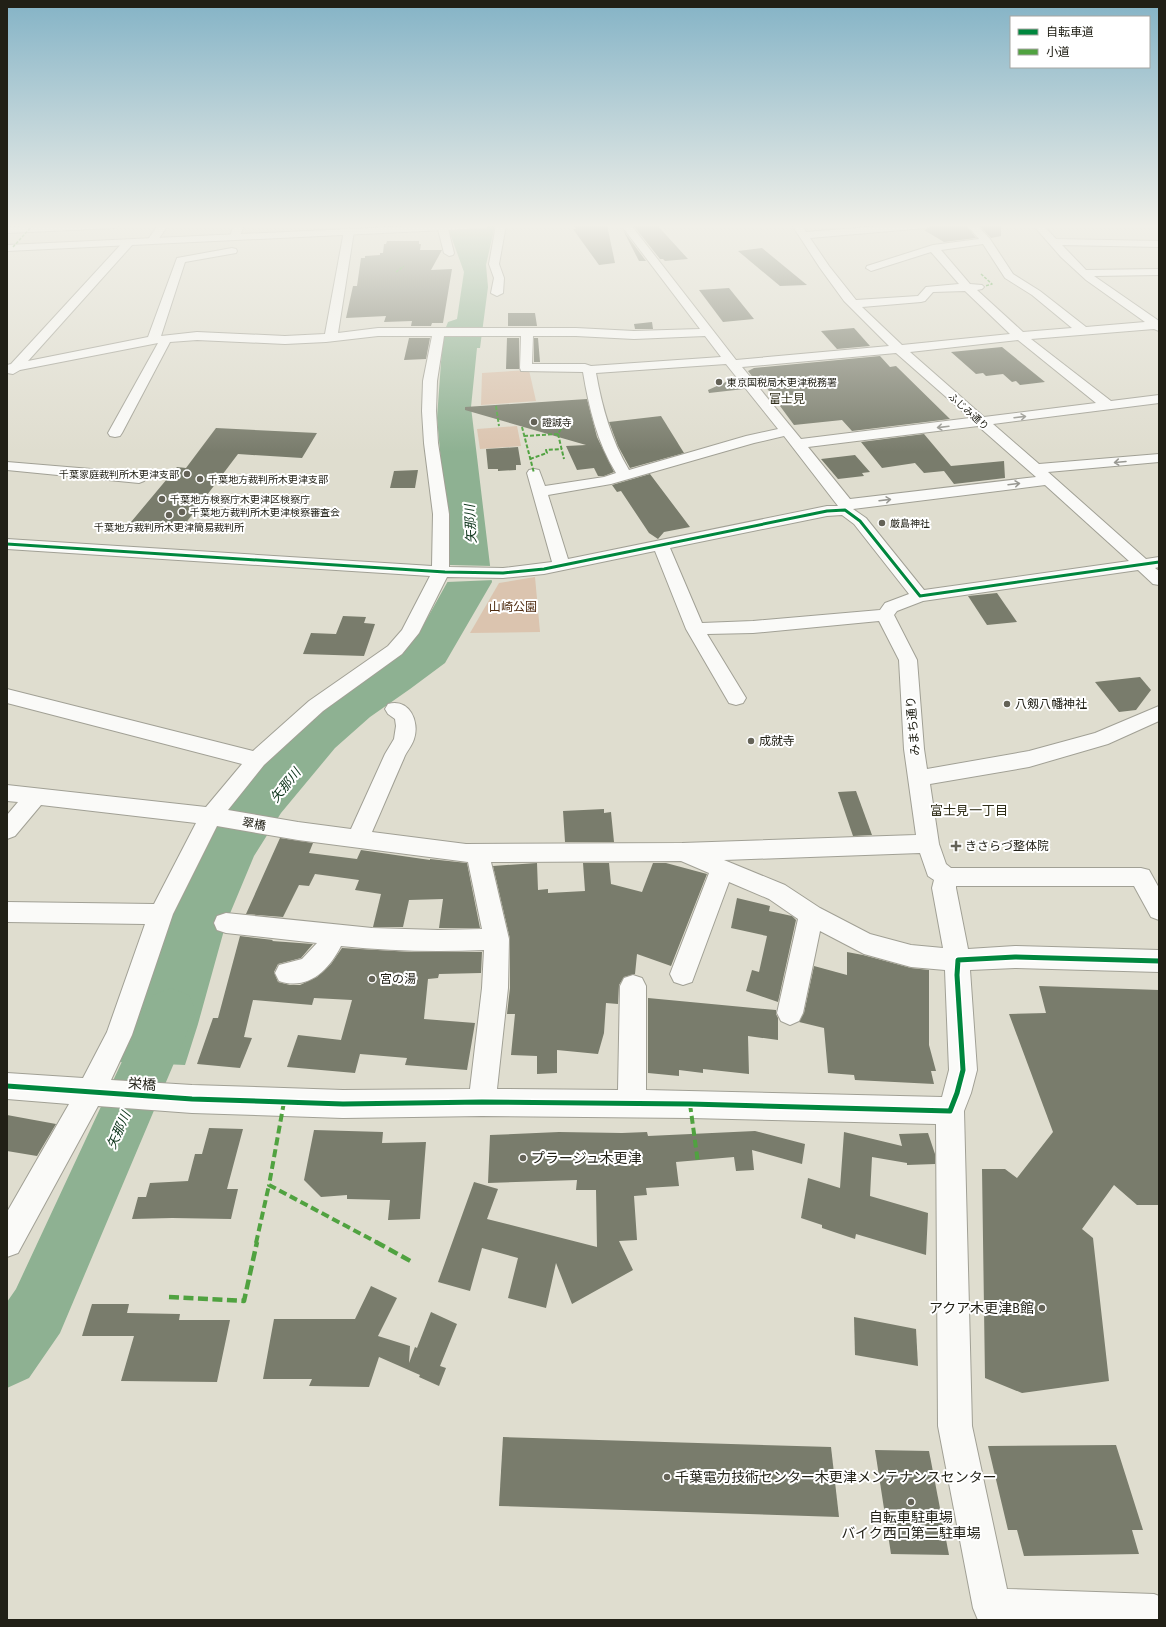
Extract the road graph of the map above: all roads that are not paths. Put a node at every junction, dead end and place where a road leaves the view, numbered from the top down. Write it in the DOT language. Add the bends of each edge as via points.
graph roads {
  1 [pos="75,301"];
  2 [pos="170,301"];
  3 [pos="338,301"];
  4 [pos="685,301"];
  5 [pos="851,301"];
  6 [pos="895,301"];
  7 [pos="982,301"];
  8 [pos="1046,301"];
  9 [pos="1123,301"];
  10 [pos="853,304"];
  11 [pos="1158,326"];
  12 [pos="1083,330"];
  13 [pos="440,332"];
  14 [pos="527,332"];
  15 [pos="709,332"];
  16 [pos="1021,336"];
  17 [pos="331,338"];
  18 [pos="159,340"];
  19 [pos="900,349"];
  20 [pos="732,362"];
  21 [pos="589,370"];
  22 [pos="10,371"];
  23 [pos="1159,399"];
  24 [pos="1109,406"];
  25 [pos="982,422"];
  26 [pos="788,431"];
  27 [pos="115,432"];
  28 [pos="799,444"];
  29 [pos="1159,458"];
  30 [pos="7,466"];
  31 [pos="1035,469"];
  32 [pos="534,473"];
  33 [pos="624,474"];
  34 [pos="139,478"];
  35 [pos="1047,480"];
  36 [pos="539,492"];
  37 [pos="846,507"];
  38 [pos="7,544"];
  39 [pos="661,546"];
  40 [pos="1151,563"];
  41 [pos="561,566"];
  42 [pos="443,572"];
  43 [pos="1159,580"];
  44 [pos="920,596"];
  45 [pos="885,615"];
  46 [pos="695,629"];
  47 [pos="736,698"];
  48 [pos="9,699"];
  49 [pos="395,709"];
  50 [pos="1159,713"];
  51 [pos="257,760"];
  52 [pos="919,778"];
  53 [pos="7,793"];
  54 [pos="35,796"];
  55 [pos="211,816"];
  56 [pos="7,830"];
  57 [pos="358,839"];
  58 [pos="928,844"];
  59 [pos="682,852"];
  60 [pos="477,853"];
  61 [pos="722,869"];
  62 [pos="946,877"];
  63 [pos="1159,910"];
  64 [pos="7,912"];
  65 [pos="161,914"];
  66 [pos="811,915"];
  67 [pos="226,923"];
  68 [pos="334,935"];
  69 [pos="497,939"];
  70 [pos="958,960"];
  71 [pos="1159,961"];
  72 [pos="288,973"];
  73 [pos="683,974"];
  74 [pos="633,986"];
  75 [pos="790,1013"];
  76 [pos="7,1086"];
  77 [pos="91,1092"];
  78 [pos="482,1102"];
  79 [pos="632,1104"];
  80 [pos="950,1111"];
  81 [pos="7,1242"];
  82 [pos="1154,1613"];
  1 -- 22 [label="street"];
  2 -- 18 [label="street"];
  3 -- 17 [label="street"];
  4 -- 15 [label="street"];
  5 -- 10 [label="street, ふじみ通り"];
  6 -- 10 [label="street"];
  7 -- 16 [label="street"];
  8 -- 12 [label="street"];
  9 -- 11 [label="street"];
  10 -- 19 [label="street, ふじみ通り"];
  11 -- 12 [label="street"];
  12 -- 16 [label="street"];
  13 -- 14 [label="street"];
  13 -- 17 [label="street" via="378,332"];
  13 -- 42 [label="street" via="430,381 429,411 441,514"];
  14 -- 15 [label="street" via="634,335"];
  14 -- 21 [label="street" via="526,368"];
  15 -- 20 [label="street"];
  16 -- 19 [label="street"];
  16 -- 24 [label="street"];
  17 -- 18 [label="street" via="285,340 197,336"];
  18 -- 22 [label="street"];
  18 -- 27 [label="street"];
  19 -- 20 [label="street"];
  19 -- 25 [label="street, ふじみ通り"];
  20 -- 21 [label="street"];
  20 -- 26 [label="street"];
  21 -- 33 [label="street" via="603,434"];
  23 -- 24 [label="street"];
  25 -- 24 [label="street, one-way"];
  25 -- 28 [label="street, one-way"];
  25 -- 31 [label="street, ふじみ通り"];
  26 -- 28 [label="street"];
  26 -- 33 [label="street"];
  28 -- 37 [label="street"];
  29 -- 31 [label="street, one-way"];
  30 -- 34 [label="street"];
  31 -- 35 [label="street, ふじみ通り"];
  32 -- 36 [label="street"];
  33 -- 36 [label="street" via="606,481"];
  37 -- 35 [label="street, one-way"];
  35 -- 40 [label="street, ふじみ通り"];
  36 -- 41 [label="street"];
  37 -- 39 [label="street"];
  37 -- 44 [label="street"];
  38 -- 42 [label="street"];
  39 -- 41 [label="street"];
  39 -- 46 [label="street"];
  40 -- 43 [label="street, ふじみ通り"];
  40 -- 44 [label="street"];
  41 -- 42 [label="street" via="503,573"];
  42 -- 51 [label="street" via="410,633 395,650 316,706"];
  44 -- 45 [label="street" via="891,607"];
  45 -- 46 [label="street" via="753,627"];
  45 -- 52 [label="street, みまち通り" via="908,660 914,749"];
  46 -- 47 [label="street"];
  48 -- 51 [label="street"];
  49 -- 57 [label="street" via="404,716 404,740"];
  50 -- 52 [label="street" via="1101,739 1029,759"];
  51 -- 55 [label="street"];
  52 -- 58 [label="street, みまち通り"];
  53 -- 54 [label="street, 翠橋"];
  54 -- 55 [label="street, 翠橋"];
  54 -- 56 [label="street"];
  55 -- 57 [label="street, 翠橋"];
  55 -- 65 [label="street"];
  57 -- 60 [label="street, 翠橋"];
  58 -- 59 [label="street, 翠橋"];
  58 -- 62 [label="street, みまち通り" via="936,869"];
  59 -- 60 [label="street, 翠橋"];
  59 -- 61 [label="street"];
  60 -- 69 [label="street"];
  61 -- 66 [label="street" via="777,892"];
  61 -- 73 [label="street"];
  62 -- 63 [label="street" via="1141,877"];
  62 -- 70 [label="street" via="944,888"];
  64 -- 65 [label="street"];
  65 -- 77 [label="street" via="119,1035"];
  66 -- 70 [label="street" via="864,943 911,956"];
  66 -- 75 [label="street"];
  67 -- 68 [label="street"];
  68 -- 69 [label="street" via="438,941"];
  68 -- 72 [label="street" via="325,954 311,967 298,974"];
  69 -- 78 [label="street" via="495,988"];
  70 -- 71 [label="street" via="1015,957"];
  70 -- 80 [label="street" via="963,1070"];
  74 -- 79 [label="street"];
  76 -- 77 [label="street, 栄橋"];
  77 -- 78 [label="street, 栄橋" via="192,1099 343,1104"];
  77 -- 81 [label="street"];
  78 -- 79 [label="street, 栄橋"];
  79 -- 80 [label="street, 栄橋"];
  80 -- 82 [label="street" via="955,1426 992,1608"];
}
